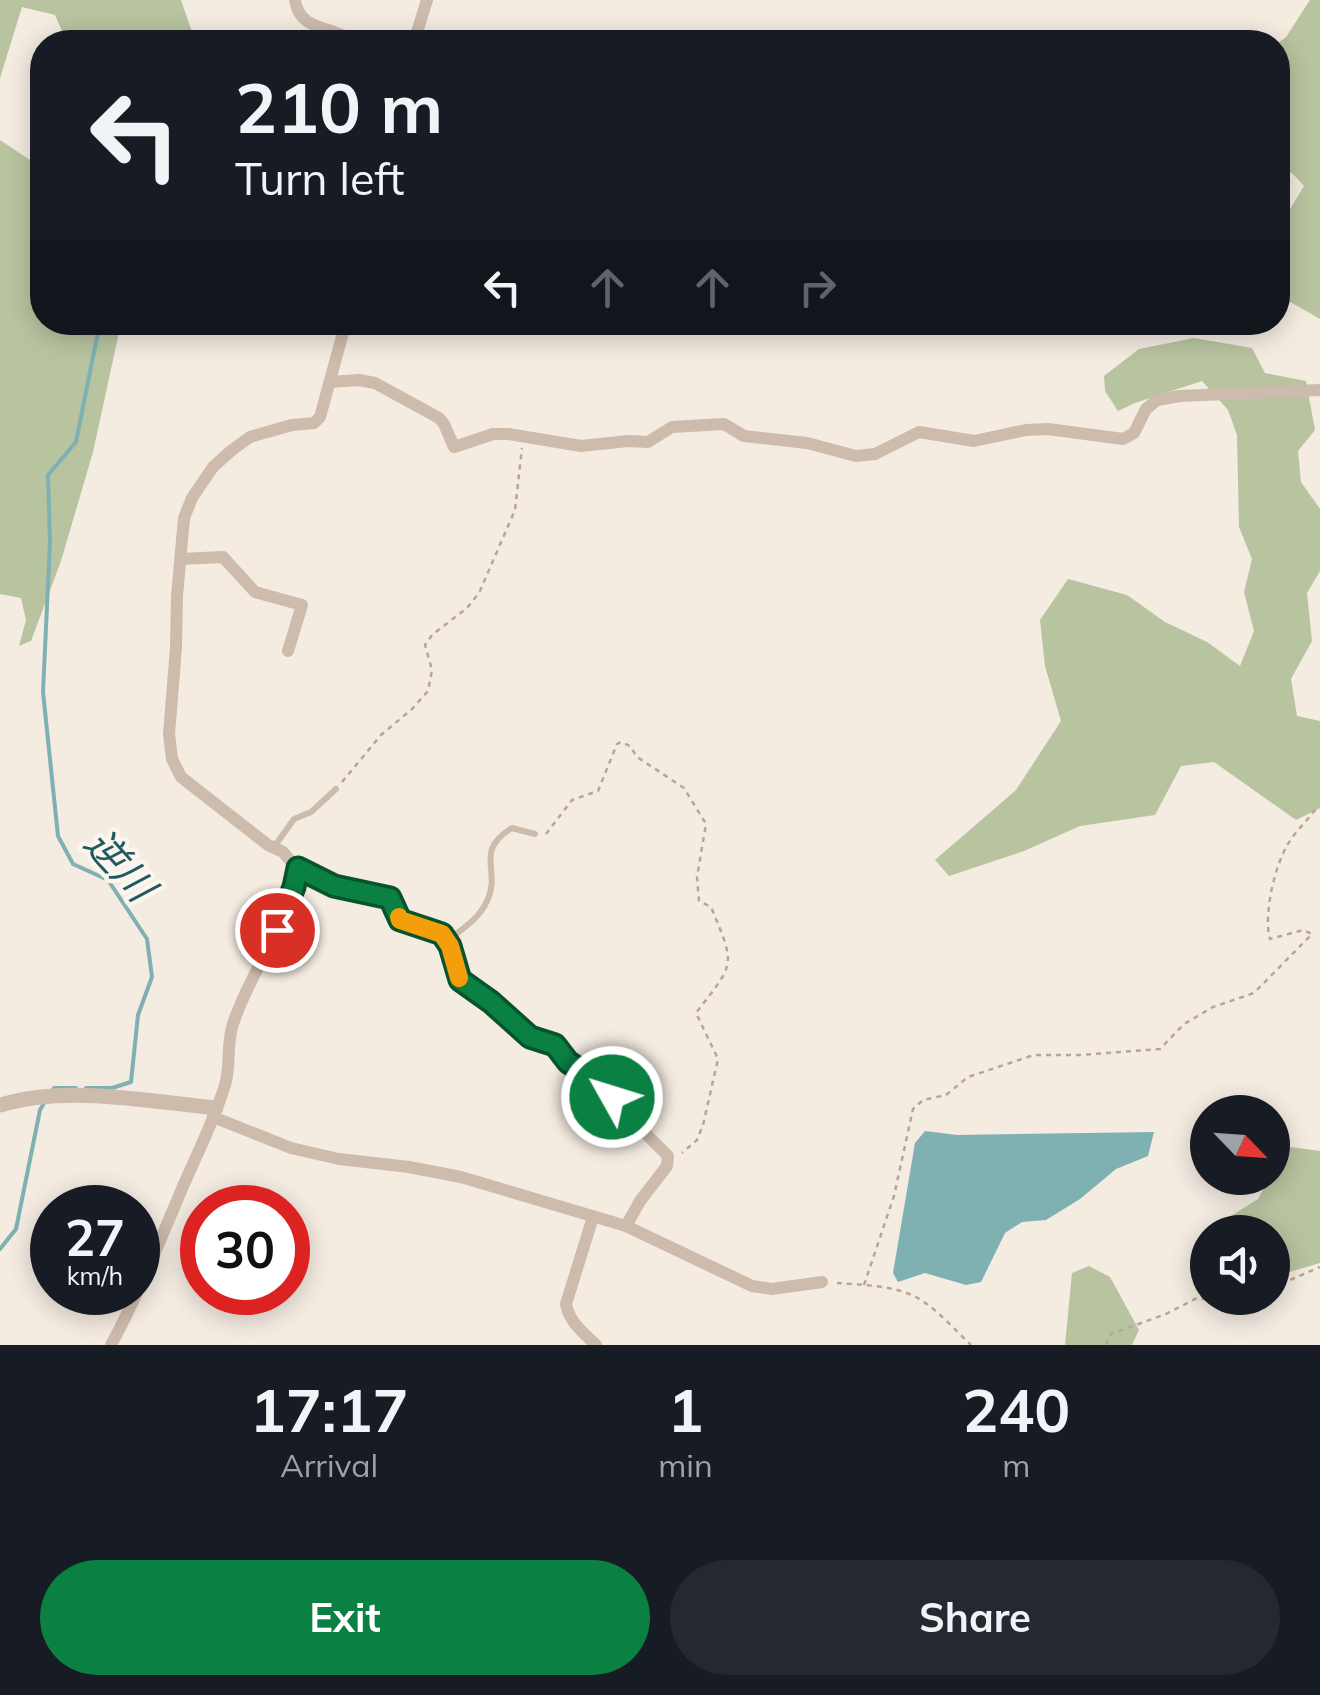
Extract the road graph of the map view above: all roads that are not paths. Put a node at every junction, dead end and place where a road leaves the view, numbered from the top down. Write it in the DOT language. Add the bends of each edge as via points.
graph roads {
  1 [pos="295,0"];
  2 [pos="427,0"];
  3 [pos="330,30"];
  4 [pos="418,30"];
  5 [pos="343,335"];
  6 [pos="330,382"];
  7 [pos="1320,390"];
  8 [pos="180,558"];
  9 [pos="288,651"];
  10 [pos="336,789"];
  11 [pos="535,834"];
  12 [pos="274,847"];
  13 [pos="298,868"];
  14 [pos="447,941"];
  15 [pos="0,1106"];
  16 [pos="215,1112"];
  17 [pos="593,1216"];
  18 [pos="626,1226"];
  19 [pos="822,1282"];
  20 [pos="111,1345"];
  21 [pos="596,1345"];
  1 -- 3 [label="street" via="304,21"];
  2 -- 4 [label="street"];
  5 -- 6 [label="street"];
  6 -- 7 [label="street" via="375,383 439,418 454,447 492,434 581,446 648,442 672,427 724,424 744,436 807,442 856,456 919,432 974,441 1048,428 1123,439 1158,400"];
  6 -- 8 [label="street" via="314,423 250,437 213,467 184,518"];
  8 -- 9 [label="street" via="223,558 255,592 302,605"];
  8 -- 12 [label="street" via="172,759 180,778"];
  10 -- 12 [label="lane" via="294,820"];
  11 -- 14 [label="lane" via="512,828 499,837 490,853 488,900"];
  12 -- 13 [label="street"];
  13 -- 14 [label="street" via="334,886 390,898 400,920"];
  13 -- 16 [label="street" via="233,1025 227,1080"];
  14 -- 18 [label="street" via="460,980 609,1089 609,1121 639,1127 668,1156 668,1166"];
  15 -- 16 [label="street" via="54,1096"];
  16 -- 17 [label="street" via="292,1148 461,1177"];
  16 -- 20 [label="street"];
  17 -- 18 [label="street"];
  17 -- 21 [label="street" via="566,1304"];
  18 -- 19 [label="street" via="752,1286"];
}
